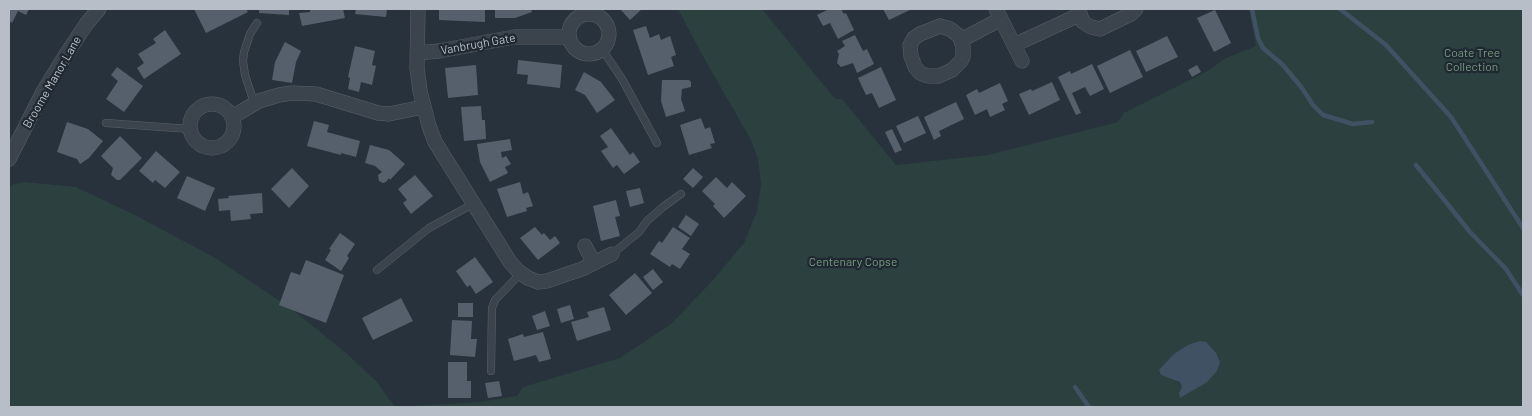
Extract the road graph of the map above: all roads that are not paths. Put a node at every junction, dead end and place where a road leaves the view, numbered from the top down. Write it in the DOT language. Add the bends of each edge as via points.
graph roads {
  1 [pos="99,9"];
  2 [pos="418,9"];
  3 [pos="1136,9"];
  4 [pos="1078,12"];
  5 [pos="998,14"];
  6 [pos="257,23"];
  7 [pos="569,37"];
  8 [pos="961,40"];
  9 [pos="1014,45"];
  10 [pos="602,49"];
  11 [pos="417,52"];
  12 [pos="1022,61"];
  13 [pos="254,103"];
  14 [pos="423,107"];
  15 [pos="232,116"];
  16 [pos="106,124"];
  17 [pos="190,129"];
  18 [pos="657,143"];
  19 [pos="9,159"];
  20 [pos="681,194"];
  21 [pos="473,204"];
  22 [pos="585,246"];
  23 [pos="612,254"];
  24 [pos="594,263"];
  25 [pos="377,270"];
  26 [pos="521,273"];
  27 [pos="491,371"];
  1 -- 19 [label="street, Broome Manor Lane" via="60,63"];
  2 -- 11 [label="street"];
  3 -- 4 [label="street" via="1100,29 1083,22"];
  4 -- 9 [label="street"];
  5 -- 8 [label="street"];
  5 -- 9 [label="street"];
  6 -- 13 [label="lane" via="250,34 243,61"];
  7 -- 10 [label="street" via="573,46 584,53"];
  7 -- 10 [label="street" via="570,27 578,17 597,16 608,31"];
  7 -- 11 [label="street, Vanbrugh Gate" via="514,37 455,49"];
  9 -- 12 [label="street"];
  10 -- 18 [label="lane"];
  11 -- 14 [label="street"];
  13 -- 14 [label="street" via="279,94 298,93 316,94 378,113"];
  13 -- 15 [label="street"];
  14 -- 21 [label="street" via="436,142"];
  15 -- 17 [label="street" via="221,106 209,104 194,114"];
  15 -- 17 [label="street" via="233,134 218,148 198,143"];
  16 -- 17 [label="lane"];
  20 -- 23 [label="lane"];
  21 -- 25 [label="lane" via="429,228"];
  21 -- 26 [label="street" via="510,262"];
  22 -- 24 [label="street"];
  23 -- 24 [label="street"];
  24 -- 26 [label="street" via="547,282 538,282"];
  26 -- 27 [label="lane" via="495,300 492,308"];
}
